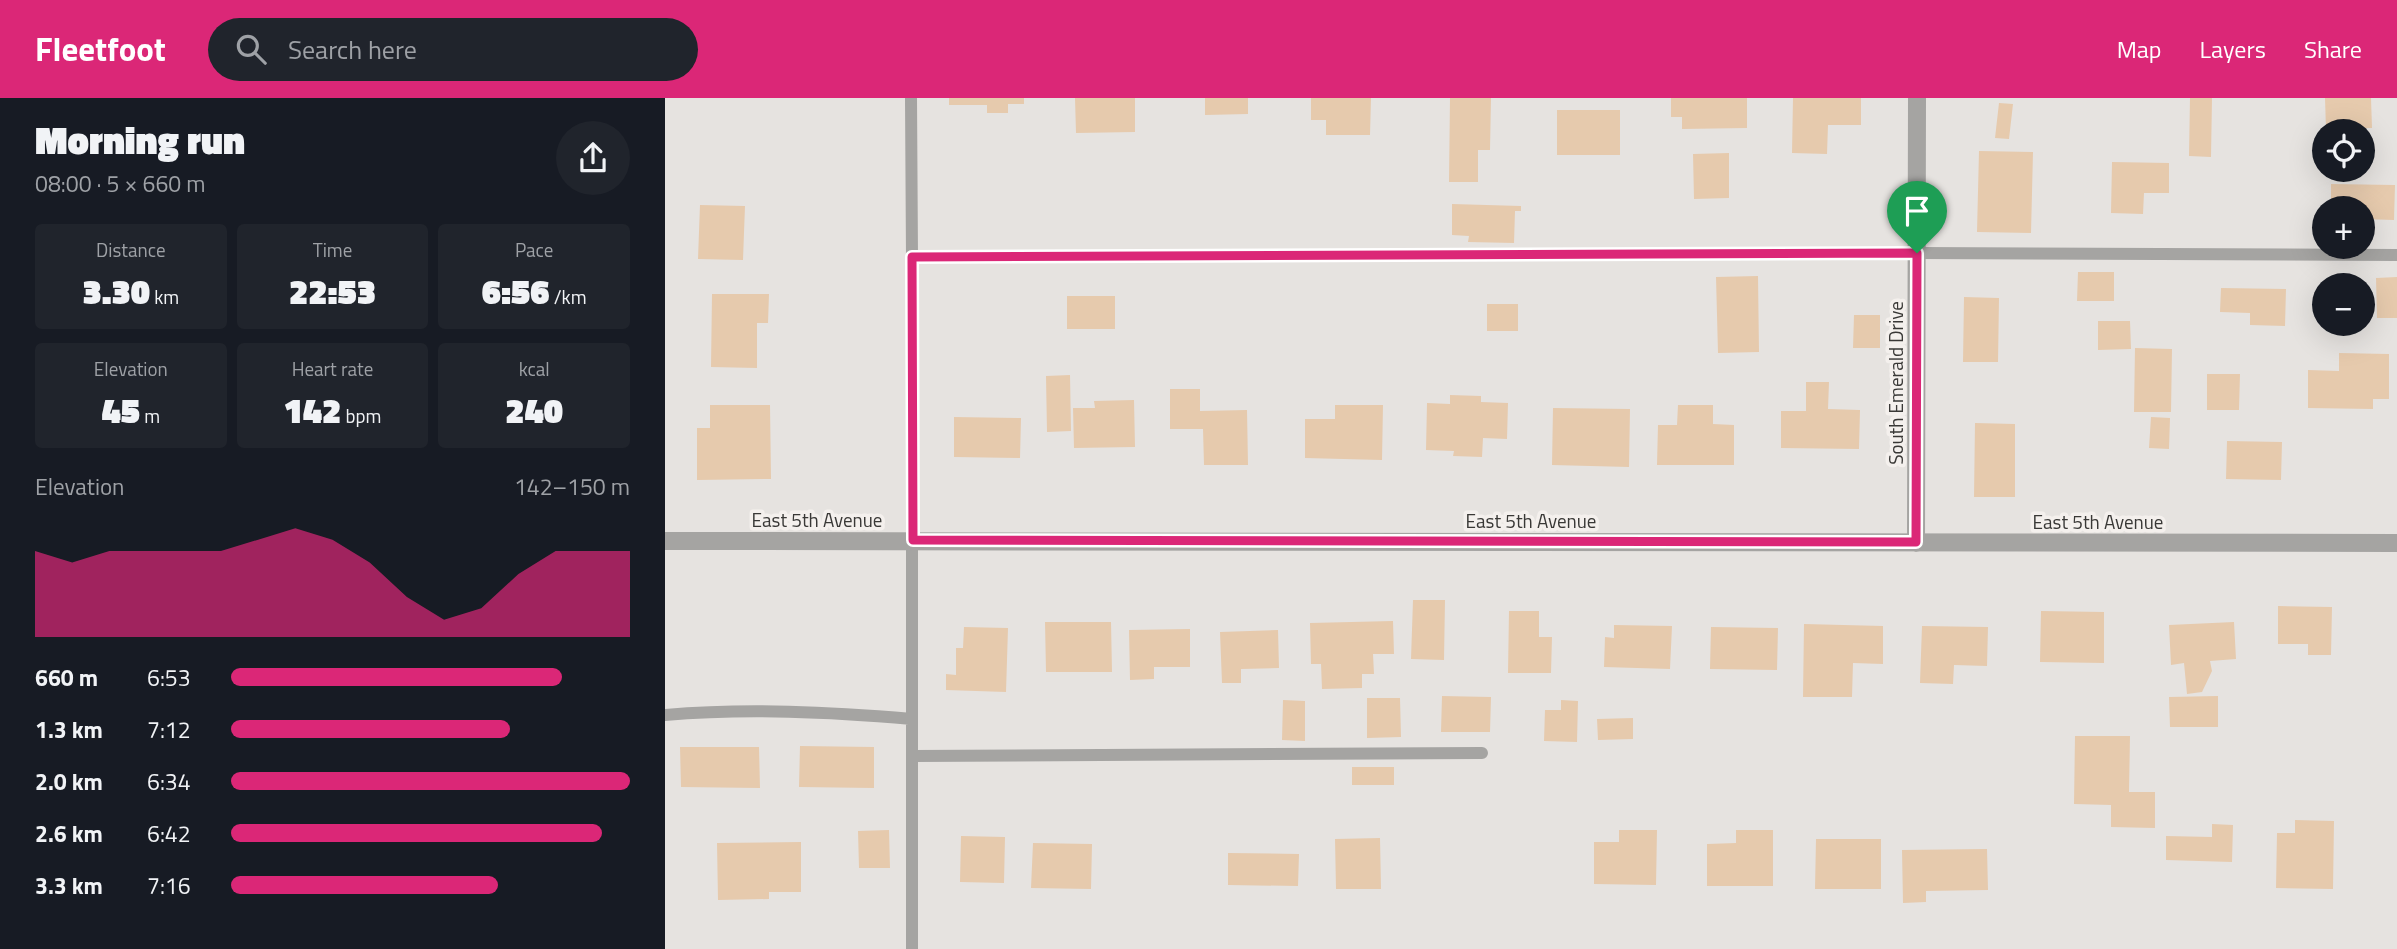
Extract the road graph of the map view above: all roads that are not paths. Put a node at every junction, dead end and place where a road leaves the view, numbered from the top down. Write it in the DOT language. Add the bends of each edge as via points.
graph roads {
  1 [pos="911,98"];
  2 [pos="1917,98"];
  3 [pos="1917,253"];
  4 [pos="2397,255"];
  5 [pos="912,257"];
  6 [pos="913,540"];
  7 [pos="665,541"];
  8 [pos="1916,542"];
  9 [pos="2397,542"];
  10 [pos="665,715"];
  11 [pos="912,719"];
  12 [pos="1482,753"];
  13 [pos="913,756"];
  14 [pos="912,949"];
  1 -- 5 [label="lane"];
  2 -- 3 [label="street, South Emerald Drive"];
  3 -- 4 [label="lane"];
  3 -- 5 [label="lane"];
  3 -- 8 [label="street, South Emerald Drive"];
  5 -- 6 [label="lane"];
  6 -- 7 [label="street, East 5th Avenue"];
  6 -- 8 [label="street, East 5th Avenue"];
  6 -- 11 [label="lane"];
  8 -- 9 [label="street, East 5th Avenue"];
  10 -- 11 [label="lane" via="822,712"];
  11 -- 13 [label="lane"];
  12 -- 13 [label="lane"];
  13 -- 14 [label="lane"];
}
